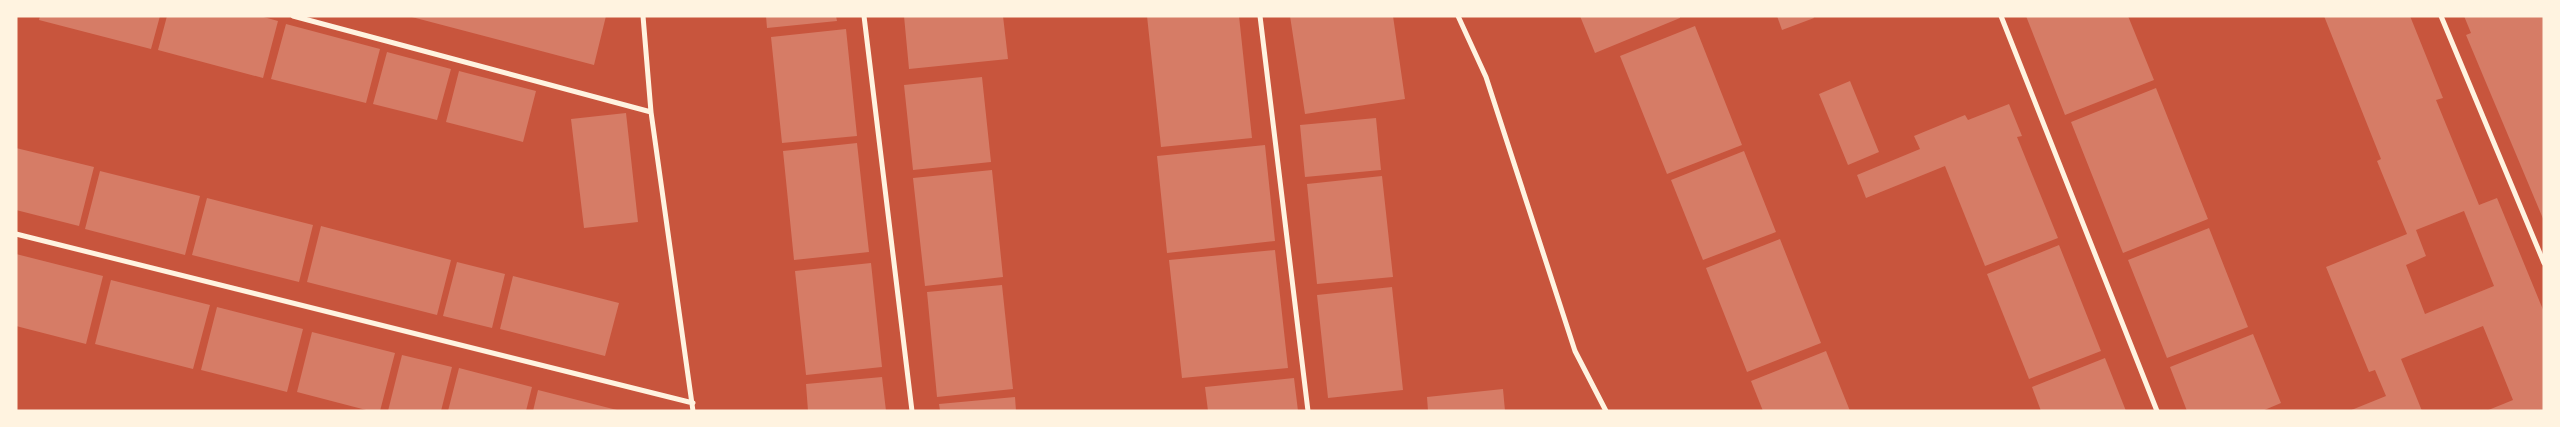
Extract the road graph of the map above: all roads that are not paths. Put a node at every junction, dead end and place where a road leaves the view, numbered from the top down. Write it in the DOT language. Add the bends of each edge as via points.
graph roads {
  1 [pos="293,16"];
  2 [pos="643,16"];
  3 [pos="864,16"];
  4 [pos="1260,16"];
  5 [pos="1458,16"];
  6 [pos="2001,16"];
  7 [pos="2441,16"];
  8 [pos="651,112"];
  9 [pos="16,234"];
  10 [pos="2544,263"];
  11 [pos="693,403"];
  12 [pos="693,411"];
  13 [pos="912,411"];
  14 [pos="1308,411"];
  15 [pos="1606,411"];
  16 [pos="2157,411"];
  1 -- 8 [label="street"];
  2 -- 8 [label="street"];
  3 -- 13 [label="street"];
  4 -- 14 [label="street"];
  5 -- 15 [label="street" via="1486,77 1575,351"];
  6 -- 16 [label="street"];
  7 -- 10 [label="street"];
  8 -- 11 [label="street"];
  9 -- 11 [label="street"];
  11 -- 12 [label="street"];
}
